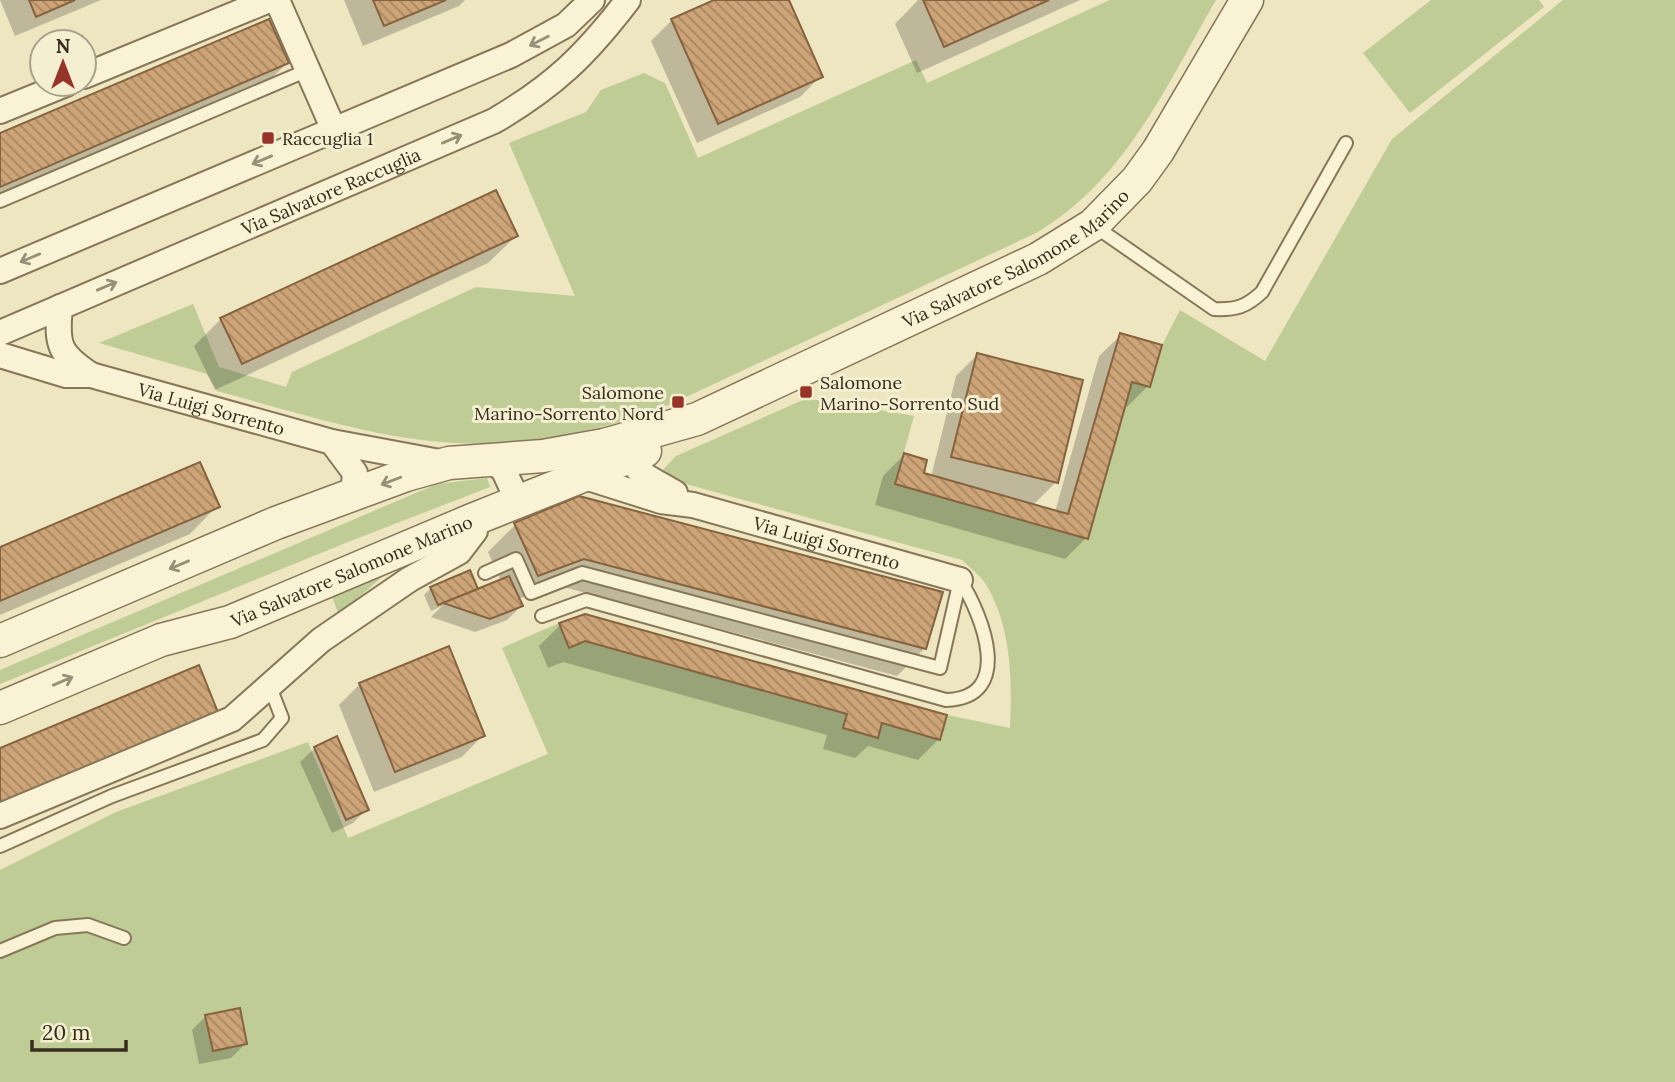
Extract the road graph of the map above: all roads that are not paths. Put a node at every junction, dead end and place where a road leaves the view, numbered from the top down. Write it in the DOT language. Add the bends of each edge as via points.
graph roads {
  1 [pos="268,0"];
  2 [pos="276,0"];
  3 [pos="593,0"];
  4 [pos="628,0"];
  5 [pos="1247,0"];
  6 [pos="98,70"];
  7 [pos="308,70"];
  8 [pos="32,98"];
  9 [pos="0,111"];
  10 [pos="334,130"];
  11 [pos="1346,143"];
  12 [pos="0,201"];
  13 [pos="1093,225"];
  14 [pos="0,271"];
  15 [pos="60,307"];
  16 [pos="0,333"];
  17 [pos="0,355"];
  18 [pos="92,375"];
  19 [pos="332,442"];
  20 [pos="618,447"];
  21 [pos="493,460"];
  22 [pos="449,463"];
  23 [pos="582,476"];
  24 [pos="515,494"];
  25 [pos="354,495"];
  26 [pos="693,505"];
  27 [pos="472,520"];
  28 [pos="485,573"];
  29 [pos="960,580"];
  30 [pos="542,616"];
  31 [pos="0,640"];
  32 [pos="270,687"];
  33 [pos="0,708"];
  34 [pos="0,816"];
  35 [pos="0,846"];
  36 [pos="124,939"];
  37 [pos="0,951"];
  1 -- 6 [label="street"];
  2 -- 7 [label="street"];
  3 -- 10 [label="street, one-way" via="546,38"];
  15 -- 4 [label="street, Via Salvatore Raccuglia, one-way" via="494,121 564,74"];
  5 -- 13 [label="street, Via Salvatore Salomone Marino" via="1158,151"];
  7 -- 10 [label="street"];
  7 -- 12 [label="lane"];
  8 -- 9 [label="street"];
  10 -- 14 [label="street, one-way"];
  11 -- 13 [label="lane" via="1262,292 1235,310 1214,309"];
  13 -- 20 [label="street, Via Salvatore Salomone Marino" via="1038,259 697,419"];
  15 -- 16 [label="street, Via Salvatore Raccuglia"];
  15 -- 18 [label="street" via="57,329 62,352"];
  17 -- 18 [label="street" via="66,375"];
  18 -- 19 [label="street, Via Luigi Sorrento"];
  19 -- 22 [label="street, Via Luigi Sorrento"];
  19 -- 25 [label="street" via="355,473"];
  20 -- 21 [label="street, Via Salvatore Salomone Marino"];
  20 -- 23 [label="street, Via Salvatore Salomone Marino"];
  20 -- 24 [label="street"];
  20 -- 26 [label="street" via="649,481"];
  21 -- 22 [label="street, Via Salvatore Salomone Marino"];
  21 -- 24 [label="street"];
  22 -- 25 [label="street, Via Salvatore Salomone Marino, one-way"];
  23 -- 24 [label="street, Via Salvatore Salomone Marino"];
  23 -- 26 [label="street" via="661,501"];
  24 -- 27 [label="street, Via Salvatore Salomone Marino"];
  25 -- 31 [label="street, Via Salvatore Salomone Marino, one-way" via="276,523"];
  26 -- 29 [label="street, Via Luigi Sorrento"];
  27 -- 32 [label="street" via="475,531 459,552 321,640"];
  33 -- 27 [label="street, Via Salvatore Salomone Marino, one-way" via="161,640 230,622"];
  28 -- 29 [label="lane" via="516,559 531,593 582,573 940,668"];
  29 -- 30 [label="lane" via="975,603 986,637 987,664 986,677 977,691 958,700 586,600"];
  32 -- 34 [label="street" via="232,719"];
  32 -- 35 [label="lane" via="282,718 263,740 112,796"];
  36 -- 37 [label="lane" via="88,925 55,928"];
}
